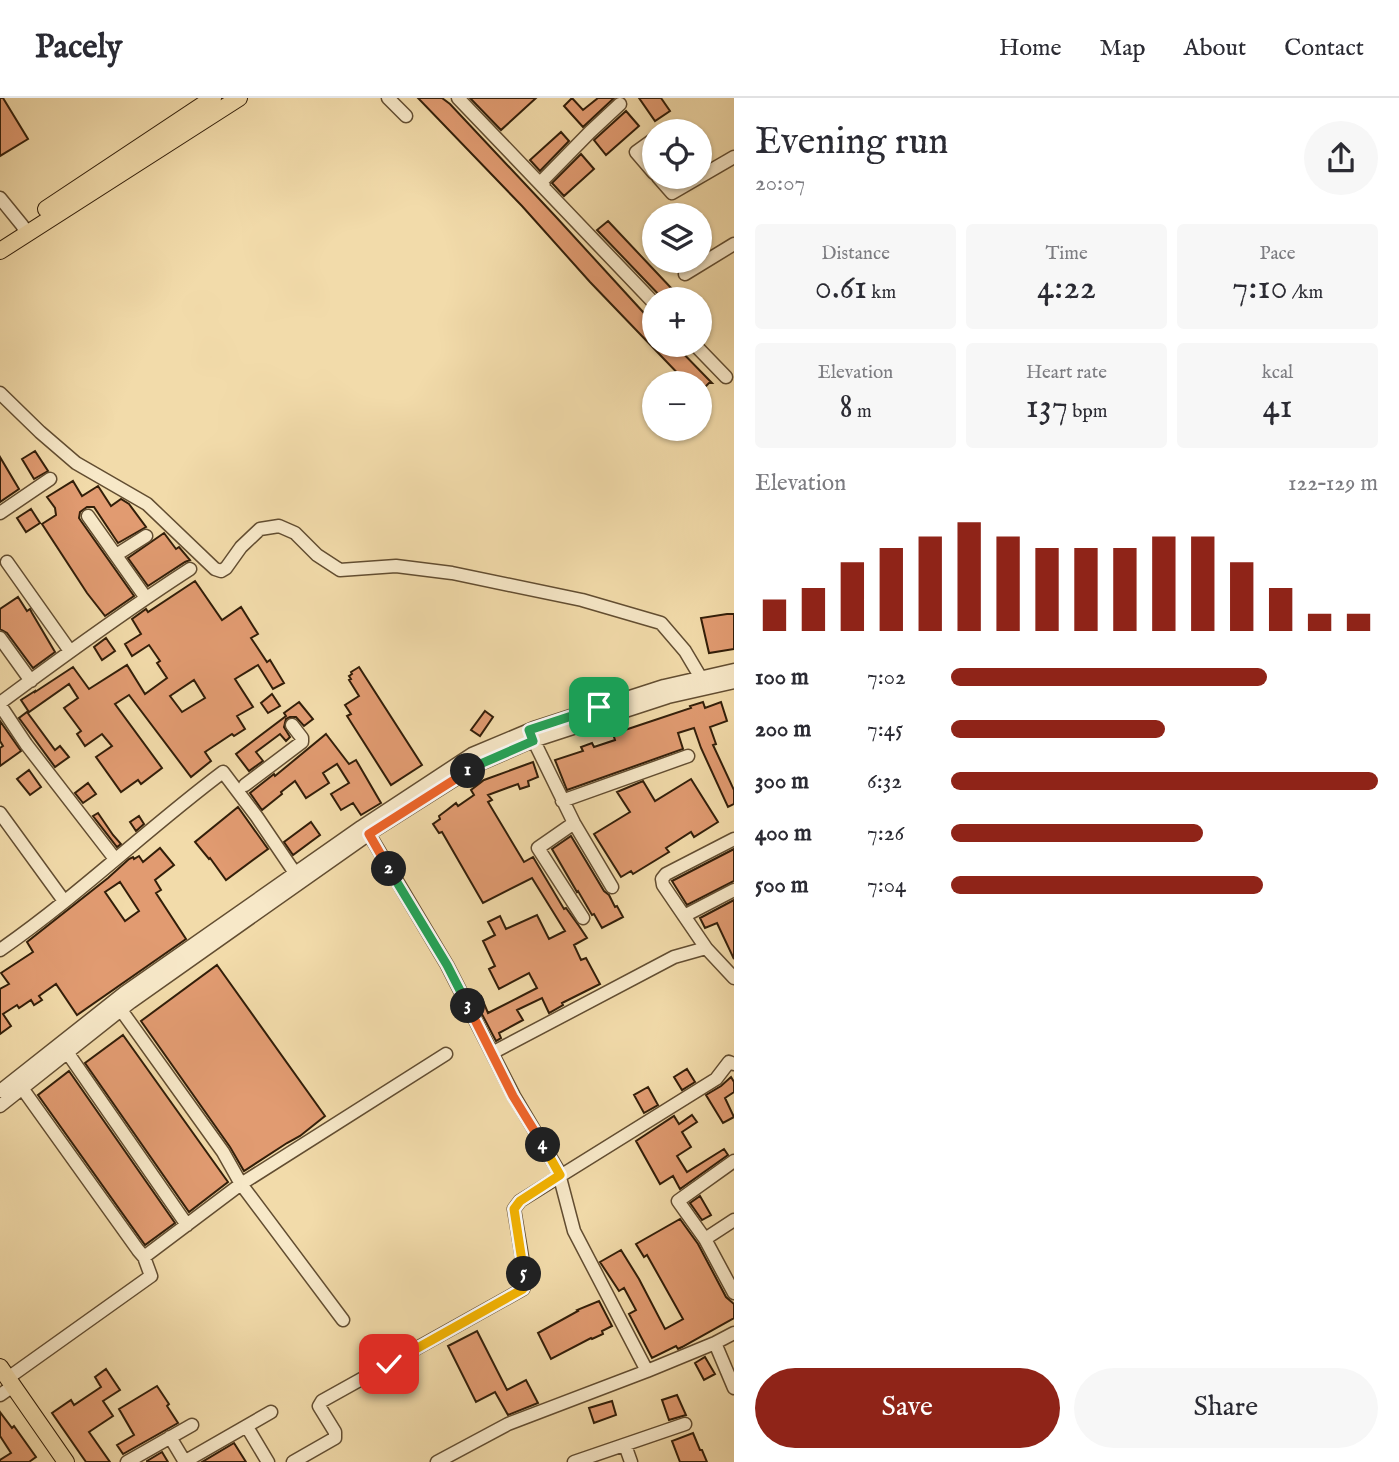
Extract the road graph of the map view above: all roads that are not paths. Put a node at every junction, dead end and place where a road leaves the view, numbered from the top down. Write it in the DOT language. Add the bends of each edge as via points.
graph roads {
  1 [pos="214,98"];
  2 [pos="239,98"];
  3 [pos="388,98"];
  4 [pos="458,98"];
  5 [pos="620,104"];
  6 [pos="406,116"];
  7 [pos="734,157"];
  8 [pos="712,170"];
  9 [pos="544,188"];
  10 [pos="0,198"];
  11 [pos="25,229"];
  12 [pos="0,240"];
  13 [pos="734,244"];
  14 [pos="0,251"];
  15 [pos="685,274"];
  16 [pos="642,290"];
  17 [pos="707,357"];
  18 [pos="726,377"];
  19 [pos="0,393"];
  20 [pos="50,479"];
  21 [pos="0,513"];
  22 [pos="88,516"];
  23 [pos="146,536"];
  24 [pos="116,555"];
  25 [pos="7,562"];
  26 [pos="190,569"];
  27 [pos="146,597"];
  28 [pos="0,638"];
  29 [pos="70,652"];
  30 [pos="734,670"];
  31 [pos="701,678"];
  32 [pos="31,681"];
  33 [pos="734,682"];
  34 [pos="0,704"];
  35 [pos="292,725"];
  36 [pos="531,736"];
  37 [pos="688,756"];
  38 [pos="241,789"];
  39 [pos="562,801"];
  40 [pos="0,813"];
  41 [pos="573,823"];
  42 [pos="369,834"];
  43 [pos="734,839"];
  44 [pos="115,859"];
  45 [pos="298,877"];
  46 [pos="612,887"];
  47 [pos="734,890"];
  48 [pos="64,901"];
  49 [pos="684,916"];
  50 [pos="583,918"];
  51 [pos="706,948"];
  52 [pos="0,950"];
  53 [pos="734,978"];
  54 [pos="121,1010"];
  55 [pos="68,1052"];
  56 [pos="492,1053"];
  57 [pos="446,1054"];
  58 [pos="734,1064"];
  59 [pos="22,1088"];
  60 [pos="0,1091"];
  61 [pos="0,1105"];
  62 [pos="734,1161"];
  63 [pos="560,1175"];
  64 [pos="241,1184"];
  65 [pos="734,1220"];
  66 [pos="187,1225"];
  67 [pos="705,1240"];
  68 [pos="144,1257"];
  69 [pos="734,1293"];
  70 [pos="343,1320"];
  71 [pos="734,1333"];
  72 [pos="715,1343"];
  73 [pos="646,1371"];
  74 [pos="4,1383"];
  75 [pos="734,1388"];
  76 [pos="271,1412"];
  77 [pos="685,1424"];
  78 [pos="192,1425"];
  79 [pos="247,1427"];
  80 [pos="170,1437"];
  81 [pos="625,1445"];
  82 [pos="54,1462"];
  83 [pos="66,1462"];
  84 [pos="127,1462"];
  85 [pos="184,1462"];
  86 [pos="268,1462"];
  87 [pos="293,1462"];
  88 [pos="437,1462"];
  89 [pos="574,1462"];
  90 [pos="631,1462"];
  1 -- 11 [label="main road"];
  2 -- 11 [label="main road"];
  3 -- 6 [label="street"];
  4 -- 9 [label="street"];
  5 -- 9 [label="street" via="543,180"];
  7 -- 8 [label="street"];
  9 -- 16 [label="street"];
  10 -- 11 [label="street"];
  11 -- 12 [label="main road"];
  11 -- 14 [label="main road"];
  13 -- 15 [label="street"];
  17 -- 18 [label="street"];
  19 -- 31 [label="street" via="76,463 146,505 215,569 226,568 261,529 279,526 295,533 340,570 396,566 452,573 582,600 661,623"];
  20 -- 21 [label="street"];
  22 -- 24 [label="street"];
  23 -- 24 [label="street"];
  24 -- 27 [label="street"];
  25 -- 29 [label="street"];
  26 -- 27 [label="street"];
  27 -- 29 [label="street"];
  28 -- 32 [label="street"];
  29 -- 32 [label="street"];
  30 -- 31 [label="street"];
  31 -- 36 [label="street" via="664,686"];
  32 -- 34 [label="street"];
  33 -- 36 [label="street"];
  34 -- 44 [label="street"];
  35 -- 38 [label="street" via="302,741"];
  36 -- 39 [label="street"];
  36 -- 42 [label="street"];
  36 -- 45 [label="street" via="472,754 361,827"];
  37 -- 39 [label="street"];
  38 -- 44 [label="street" via="223,772"];
  38 -- 45 [label="street"];
  39 -- 41 [label="street"];
  40 -- 48 [label="street"];
  41 -- 46 [label="street"];
  41 -- 50 [label="street" via="538,848"];
  42 -- 45 [label="street"];
  42 -- 56 [label="street" via="447,965"];
  43 -- 49 [label="street" via="662,879"];
  44 -- 48 [label="street"];
  45 -- 54 [label="street"];
  45 -- 60 [label="street" via="124,993"];
  47 -- 49 [label="street"];
  48 -- 52 [label="street"];
  49 -- 51 [label="street"];
  51 -- 53 [label="street"];
  51 -- 56 [label="street" via="674,957"];
  54 -- 55 [label="street"];
  54 -- 64 [label="street"];
  55 -- 59 [label="street"];
  55 -- 66 [label="street"];
  56 -- 63 [label="street"];
  57 -- 64 [label="street"];
  58 -- 63 [label="street" via="729,1062 716,1079"];
  59 -- 61 [label="street"];
  59 -- 68 [label="street"];
  62 -- 67 [label="street" via="678,1201"];
  63 -- 73 [label="street" via="574,1231"];
  63 -- 87 [label="street" via="514,1209 526,1281 523,1289 322,1401 319,1406 335,1438"];
  64 -- 66 [label="street"];
  64 -- 70 [label="street"];
  65 -- 67 [label="street"];
  66 -- 68 [label="street"];
  67 -- 69 [label="street"];
  68 -- 74 [label="street" via="151,1276"];
  71 -- 72 [label="street"];
  72 -- 73 [label="street"];
  72 -- 75 [label="street"];
  73 -- 88 [label="street" via="508,1424"];
  74 -- 82 [label="main road"];
  74 -- 83 [label="main road"];
  76 -- 79 [label="street"];
  77 -- 81 [label="street"];
  78 -- 80 [label="street"];
  79 -- 85 [label="street"];
  79 -- 86 [label="street"];
  80 -- 84 [label="street"];
  80 -- 85 [label="street"];
  81 -- 89 [label="street"];
  81 -- 90 [label="street"];
}
